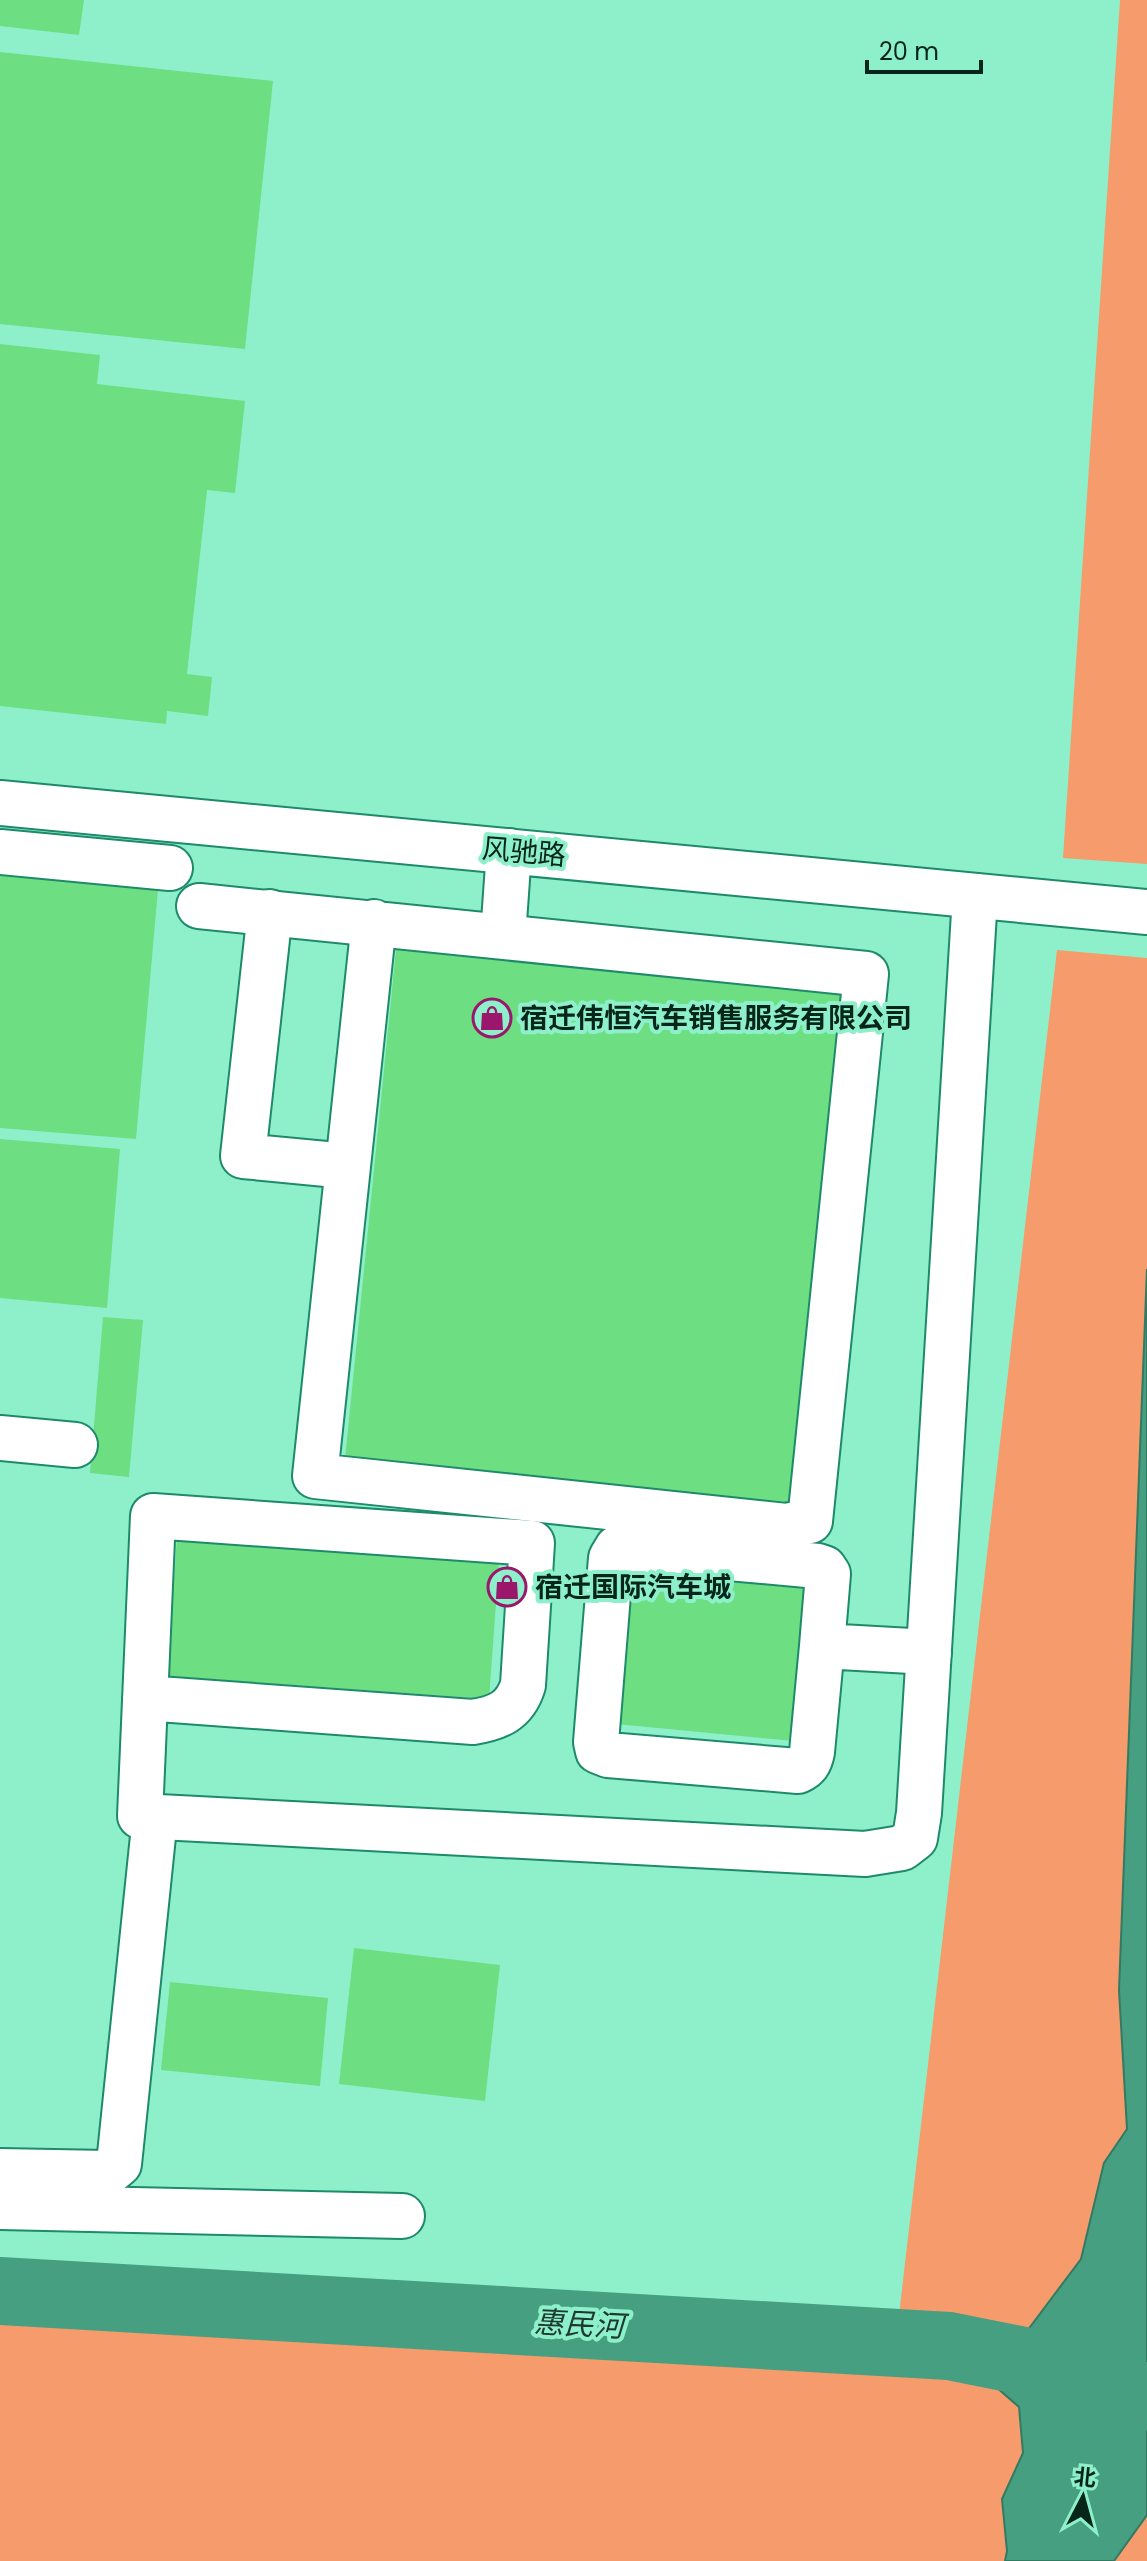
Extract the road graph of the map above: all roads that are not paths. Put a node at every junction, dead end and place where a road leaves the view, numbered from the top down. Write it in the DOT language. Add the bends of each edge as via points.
graph roads {
  1 [pos="0,803"];
  2 [pos="509,851"];
  3 [pos="0,852"];
  4 [pos="170,868"];
  5 [pos="975,896"];
  6 [pos="199,906"];
  7 [pos="270,912"];
  8 [pos="1147,912"];
  9 [pos="374,922"];
  10 [pos="503,936"];
  11 [pos="347,1166"];
  12 [pos="0,1438"];
  13 [pos="75,1445"];
  14 [pos="822,1646"];
  15 [pos="929,1652"];
  16 [pos="145,1698"];
  17 [pos="155,1817"];
  18 [pos="0,2171"];
  19 [pos="0,2207"];
  20 [pos="402,2216"];
  1 -- 2 [label="street, 风驰路"];
  2 -- 5 [label="street, 风驰路"];
  2 -- 10 [label="street"];
  3 -- 4 [label="street"];
  5 -- 8 [label="street, 风驰路"];
  5 -- 15 [label="street"];
  6 -- 7 [label="street"];
  7 -- 9 [label="street"];
  7 -- 11 [label="street" via="243,1156"];
  9 -- 10 [label="street"];
  9 -- 11 [label="street"];
  10 -- 11 [label="street" via="866,974 810,1521 786,1526 315,1476"];
  12 -- 13 [label="street"];
  14 -- 14 [label="street" via="812,1752 810,1762 798,1771 598,1751 611,1558 617,1548 824,1568 828,1574"];
  14 -- 15 [label="street"];
  15 -- 17 [label="street" via="919,1813 915,1838 902,1848 865,1854"];
  16 -- 16 [label="street" via="153,1516 532,1543 523,1685 518,1702 491,1719 473,1722"];
  16 -- 17 [label="street" via="140,1816"];
  17 -- 18 [label="street" via="119,2164 108,2173"];
  19 -- 20 [label="street"];
}
